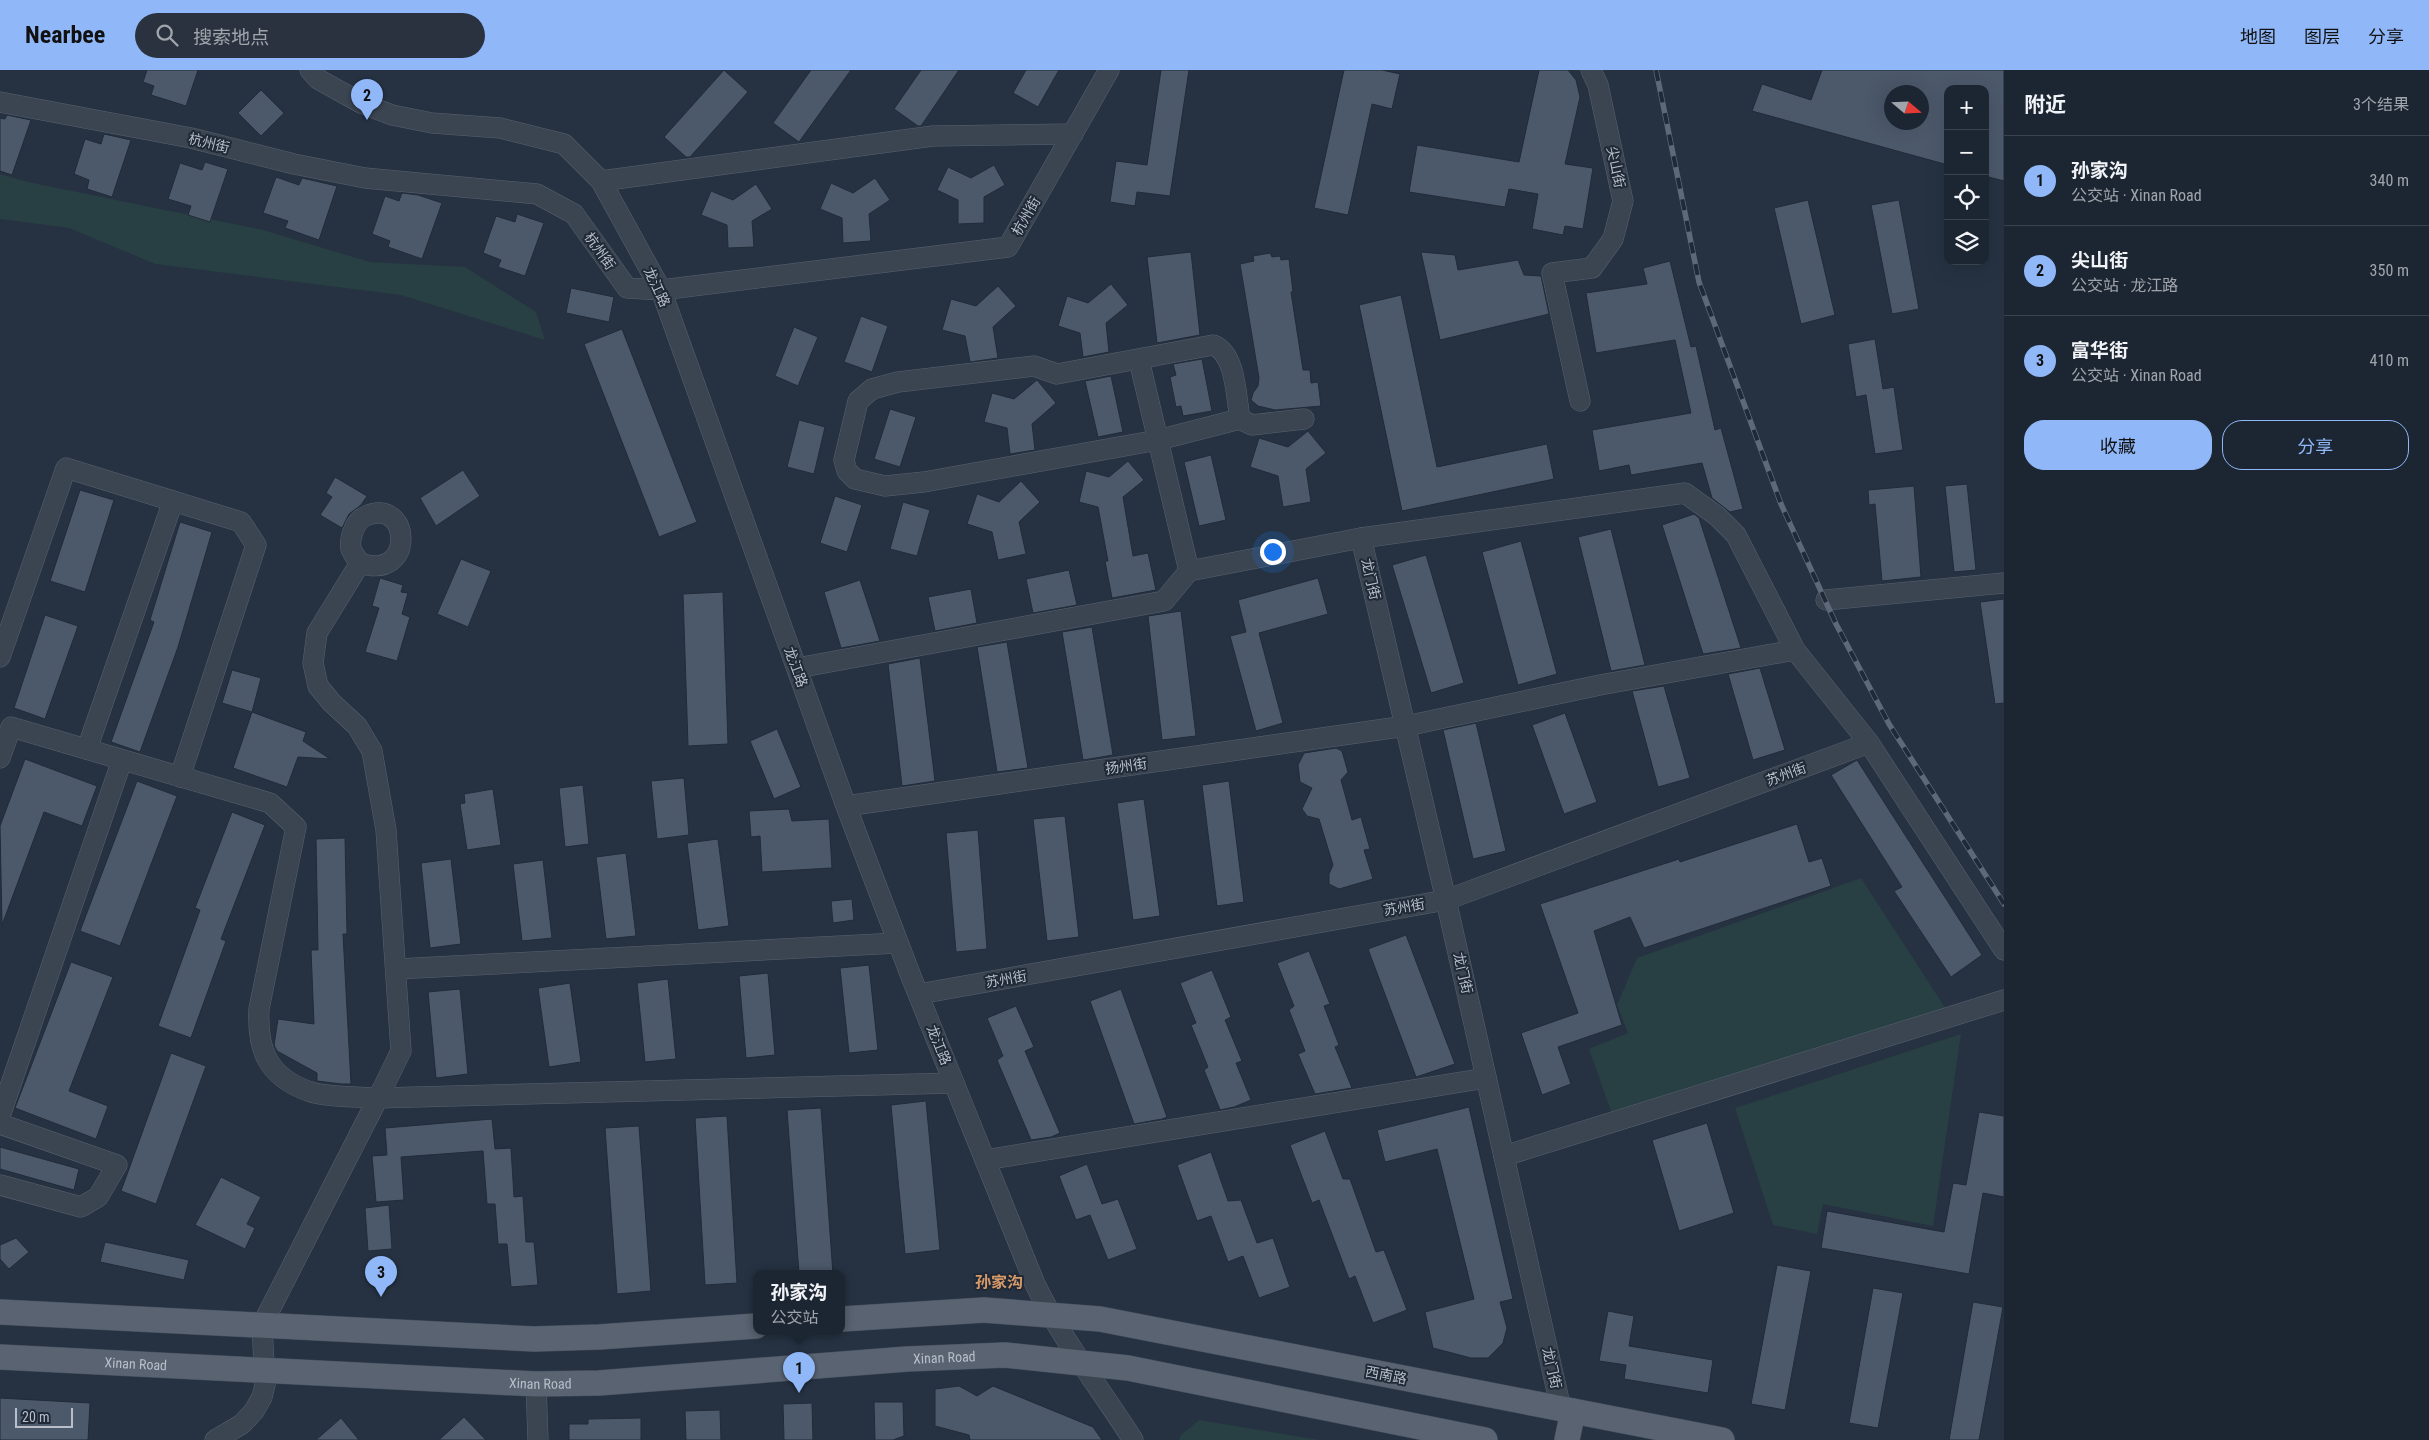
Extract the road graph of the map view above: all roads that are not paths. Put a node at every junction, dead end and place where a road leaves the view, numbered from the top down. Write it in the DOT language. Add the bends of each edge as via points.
graph roads {
  1 [pos="310,70"];
  2 [pos="1109,70"];
  3 [pos="1591,70"];
  4 [pos="0,102"];
  5 [pos="1073,134"];
  6 [pos="601,181"];
  7 [pos="660,290"];
  8 [pos="1139,360"];
  9 [pos="1580,401"];
  10 [pos="1240,419"];
  11 [pos="1304,419"];
  12 [pos="1158,440"];
  13 [pos="174,501"];
  14 [pos="1361,538"];
  15 [pos="360,563"];
  16 [pos="1189,571"];
  17 [pos="2004,583"];
  18 [pos="1826,600"];
  19 [pos="1795,650"];
  20 [pos="0,657"];
  21 [pos="797,668"];
  22 [pos="5,724"];
  23 [pos="1406,726"];
  24 [pos="1869,743"];
  25 [pos="87,749"];
  26 [pos="0,758"];
  27 [pos="122,760"];
  28 [pos="180,777"];
  29 [pos="846,806"];
  30 [pos="1446,900"];
  31 [pos="898,943"];
  32 [pos="2004,950"];
  33 [pos="397,968"];
  34 [pos="919,994"];
  35 [pos="2004,1000"];
  36 [pos="1486,1078"];
  37 [pos="954,1083"];
  38 [pos="378,1098"];
  39 [pos="0,1116"];
  40 [pos="0,1124"];
  41 [pos="1504,1156"];
  42 [pos="985,1160"];
  43 [pos="0,1185"];
  44 [pos="0,1312"];
  45 [pos="1050,1314"];
  46 [pos="845,1319"];
  47 [pos="262,1325"];
  48 [pos="753,1326"];
  49 [pos="0,1357"];
  50 [pos="1080,1362"];
  51 [pos="265,1370"];
  52 [pos="536,1384"];
  53 [pos="1567,1410"];
  54 [pos="215,1440"];
  55 [pos="538,1440"];
  56 [pos="1133,1440"];
  57 [pos="1485,1440"];
  58 [pos="1567,1440"];
  59 [pos="1722,1440"];
  1 -- 6 [label="street, 龙江路" via="318,79 360,103 392,116 432,123 500,128 564,144"];
  2 -- 5 [label="street, 杭州街"];
  3 -- 9 [label="street, 尖山街" via="1598,85 1623,201 1613,239 1592,268 1552,273"];
  4 -- 7 [label="street, 杭州街" via="191,138 365,178 537,194 574,214 627,288"];
  5 -- 6 [label="street" via="933,136"];
  5 -- 7 [label="street, 杭州街" via="1008,247"];
  6 -- 7 [label="street, 龙江路"];
  7 -- 21 [label="street, 龙江路"];
  8 -- 10 [label="street" via="1213,345 1222,348 1230,360"];
  8 -- 12 [label="street"];
  8 -- 12 [label="street" via="1057,374 1034,366 898,382 872,389 858,401 844,460 847,471 855,479 885,486 924,482"];
  10 -- 11 [label="street" via="1252,425"];
  10 -- 12 [label="street"];
  12 -- 16 [label="street"];
  13 -- 20 [label="street" via="66,468"];
  13 -- 25 [label="street"];
  13 -- 28 [label="street" via="241,522 256,545"];
  14 -- 16 [label="street"];
  14 -- 19 [label="street" via="1685,493 1717,516 1736,535"];
  14 -- 23 [label="street, 龙门街"];
  15 -- 33 [label="street" via="317,632 313,663 318,686 358,726 372,751 386,830"];
  16 -- 21 [label="street" via="1164,601"];
  17 -- 18 [label="street"];
  19 -- 23 [label="street, 扬州街" via="1600,685"];
  19 -- 24 [label="street"];
  21 -- 29 [label="street, 龙江路"];
  22 -- 25 [label="street"];
  22 -- 26 [label="street"];
  23 -- 29 [label="street, 扬州街"];
  23 -- 30 [label="street, 龙门街"];
  24 -- 30 [label="street, 苏州街"];
  24 -- 32 [label="street"];
  25 -- 27 [label="street"];
  27 -- 28 [label="street"];
  27 -- 39 [label="street"];
  28 -- 38 [label="street" via="270,803 296,827 259,1009 258,1030 263,1052 278,1072 309,1092"];
  29 -- 31 [label="street, 龙江路"];
  30 -- 34 [label="street, 苏州街"];
  30 -- 36 [label="street, 龙门街"];
  31 -- 33 [label="street"];
  31 -- 34 [label="street, 龙江路"];
  33 -- 38 [label="street" via="401,1051"];
  34 -- 37 [label="street, 龙江路"];
  35 -- 41 [label="street"];
  36 -- 41 [label="street, 龙门街"];
  36 -- 42 [label="street"];
  37 -- 38 [label="street"];
  37 -- 42 [label="street, 龙江路"];
  38 -- 47 [label="street"];
  40 -- 43 [label="street" via="117,1165 98,1197 80,1207"];
  41 -- 53 [label="street, 龙门街"];
  42 -- 45 [label="street, 龙江路"];
  44 -- 47 [label="main road"];
  45 -- 46 [label="main road" via="984,1310"];
  45 -- 50 [label="street, 龙江路"];
  45 -- 53 [label="main road, 西南路" via="1100,1319"];
  47 -- 48 [label="main road" via="534,1339"];
  47 -- 51 [label="street"];
  49 -- 51 [label="main road, Xinan Road"];
  50 -- 52 [label="main road, Xinan Road" via="987,1355 599,1384"];
  50 -- 56 [label="street, 龙江路"];
  50 -- 57 [label="main road, Xinan Road" via="1128,1368"];
  51 -- 52 [label="main road, Xinan Road"];
  51 -- 54 [label="street" via="265,1385 254,1411 242,1424"];
  52 -- 55 [label="street"];
  53 -- 58 [label="main road"];
  53 -- 59 [label="main road, 西南路"];
}
